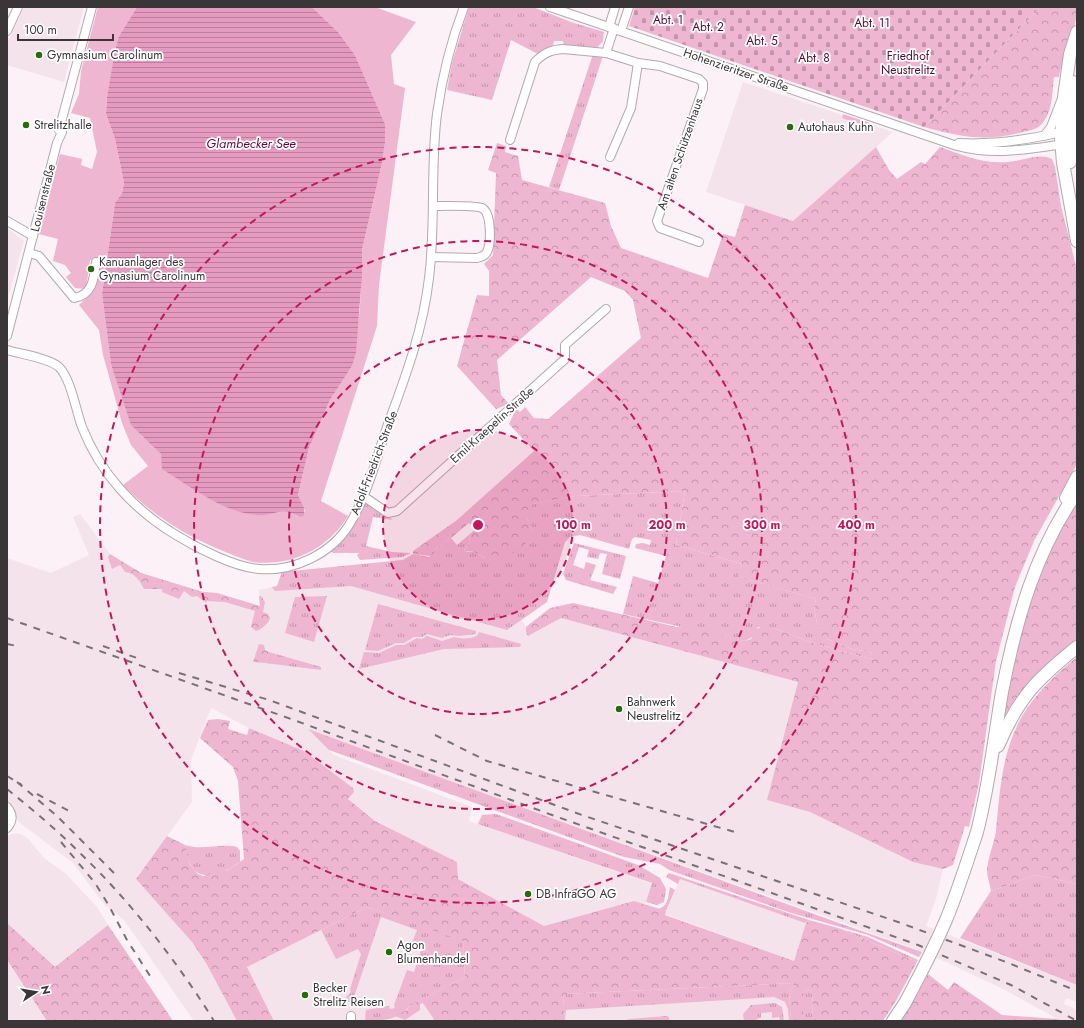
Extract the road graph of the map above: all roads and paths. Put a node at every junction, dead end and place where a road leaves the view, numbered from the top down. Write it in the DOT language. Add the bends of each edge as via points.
graph roads {
  1 [pos="18,7"];
  2 [pos="92,7"];
  3 [pos="464,7"];
  4 [pos="550,7"];
  5 [pos="615,7"];
  6 [pos="629,7"];
  7 [pos="615,29"];
  8 [pos="7,31"];
  9 [pos="1077,32"];
  10 [pos="606,53"];
  11 [pos="1077,55"];
  12 [pos="638,63"];
  13 [pos="1064,97"];
  14 [pos="1070,131"];
  15 [pos="921,133"];
  16 [pos="1044,136"];
  17 [pos="510,140"];
  18 [pos="1066,144"];
  19 [pos="610,157"];
  20 [pos="432,206"];
  21 [pos="1077,208"];
  22 [pos="7,221"];
  23 [pos="1076,231"];
  24 [pos="33,236"];
  25 [pos="1077,241"];
  26 [pos="699,242"];
  27 [pos="29,253"];
  28 [pos="431,257"];
  29 [pos="96,262"];
  30 [pos="606,309"];
  31 [pos="7,336"];
  32 [pos="7,350"];
  33 [pos="1077,478"];
  34 [pos="1077,492"];
  35 [pos="363,496"];
  36 [pos="1054,529"];
  37 [pos="1077,648"];
  38 [pos="992,760"];
  39 [pos="7,807"];
  40 [pos="7,828"];
  41 [pos="893,1021"];
  1 -- 8 [label="street"];
  2 -- 24 [label="street, Louisenstraße" via="61,126 62,132"];
  3 -- 20 [label="street, Adolf-Friedrich-Straße" via="452,42 440,99 435,135"];
  4 -- 7 [label="street, Hohenzieritzer Straße"];
  5 -- 7 [label="street"];
  6 -- 7 [label="street"];
  7 -- 10 [label="street"];
  7 -- 15 [label="street, Hohenzieritzer Straße"];
  9 -- 13 [label="main road" via="1070,54"];
  10 -- 12 [label="street, Am alten Schützenhaus"];
  10 -- 17 [label="street, Am alten Schützenhaus" via="556,49 543,54 535,62"];
  11 -- 14 [label="main road"];
  12 -- 19 [label="street" via="631,108"];
  12 -- 26 [label="street, Am alten Schützenhaus" via="660,66 699,78 704,85 657,222 660,228"];
  13 -- 14 [label="main road"];
  13 -- 16 [label="street" via="1051,127"];
  14 -- 16 [label="street, Hohenzieritzer Straße"];
  14 -- 18 [label="main road"];
  15 -- 16 [label="street, Hohenzieritzer Straße" via="954,142 975,144 996,144"];
  15 -- 18 [label="street, Hohenzieritzer Straße" via="956,146 982,151 1016,151"];
  18 -- 21 [label="main road"];
  18 -- 23 [label="main road" via="1063,163"];
  20 -- 28 [label="street, Adolf-Friedrich-Straße"];
  20 -- 28 [label="street" via="480,208 488,214 489,220 488,248 483,256"];
  22 -- 24 [label="street"];
  23 -- 25 [label="main road"];
  24 -- 27 [label="street, Louisenstraße"];
  27 -- 29 [label="street" via="38,256 74,298 80,297 90,289"];
  27 -- 31 [label="street, Louisenstraße"];
  28 -- 35 [label="street, Adolf-Friedrich-Straße" via="425,308 417,340"];
  30 -- 35 [label="street, Emil-Kraepelin-Straße" via="565,345 565,359 397,511 388,513"];
  32 -- 35 [label="street, Adolf-Friedrich-Straße" via="54,363 62,370 92,448 112,480 134,505 186,541 226,559 254,568 267,569 313,557 333,544 345,531"];
  33 -- 36 [label="main road"];
  34 -- 36 [label="main road"];
  36 -- 38 [label="main road" via="1036,565 1022,605 1002,693"];
  37 -- 38 [label="main road" via="1034,684 1018,705"];
  38 -- 41 [label="main road, bridge" via="977,832 958,890 929,959"];
  39 -- 40 [label="street" via="12,820"];
}
